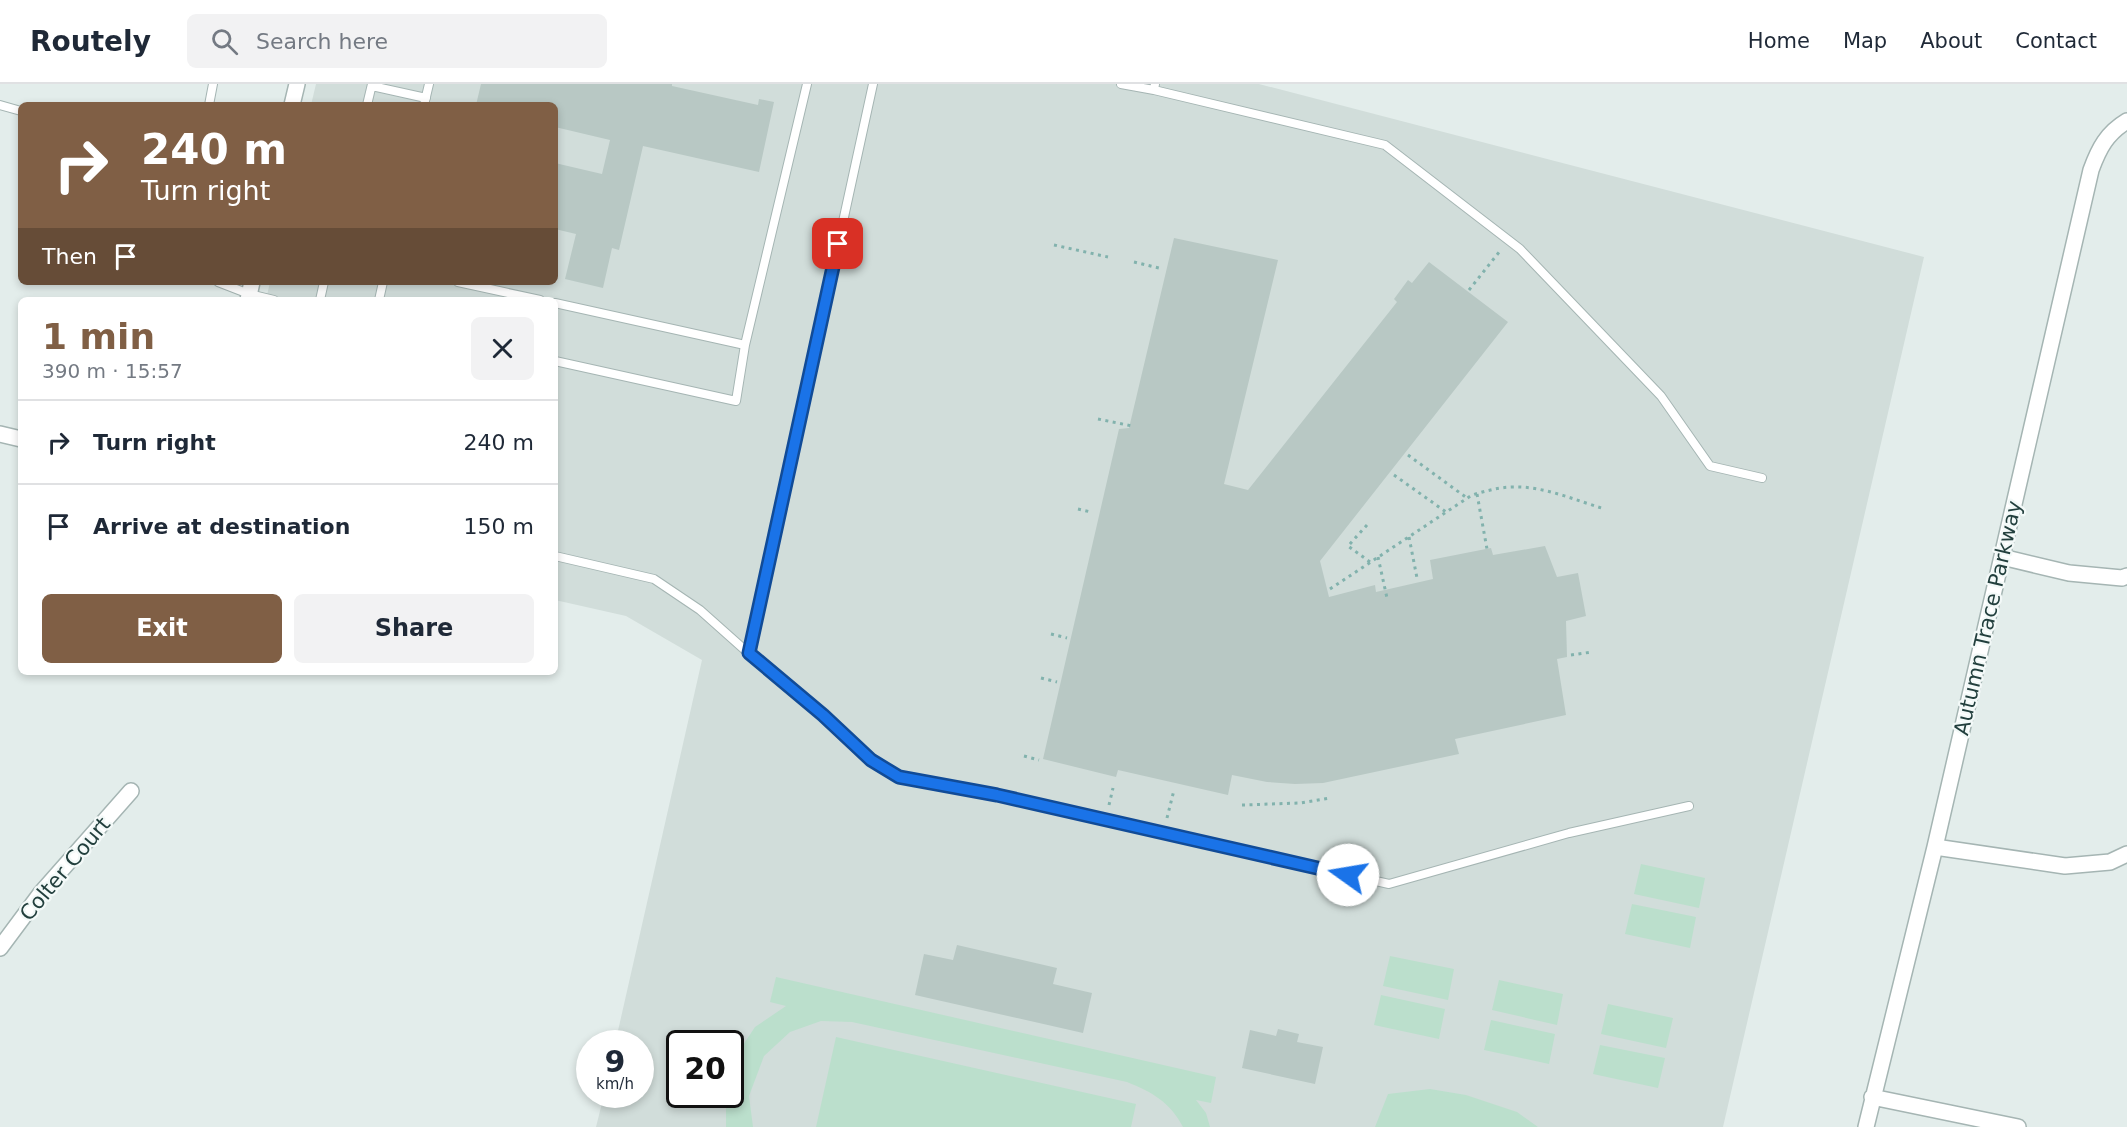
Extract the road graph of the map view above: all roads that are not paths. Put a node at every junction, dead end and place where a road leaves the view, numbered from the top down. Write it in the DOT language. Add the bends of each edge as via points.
graph roads {
  1 [pos="213,84"];
  2 [pos="297,84"];
  3 [pos="429,84"];
  4 [pos="807,84"];
  5 [pos="873,84"];
  6 [pos="1121,84"];
  7 [pos="372,85"];
  8 [pos="1155,87"];
  9 [pos="425,101"];
  10 [pos="210,102"];
  11 [pos="293,102"];
  12 [pos="368,102"];
  13 [pos="0,105"];
  14 [pos="18,110"];
  15 [pos="2127,121"];
  16 [pos="228,285"];
  17 [pos="472,285"];
  18 [pos="250,292"];
  19 [pos="265,297"];
  20 [pos="526,297"];
  21 [pos="558,304"];
  22 [pos="745,345"];
  23 [pos="558,362"];
  24 [pos="0,434"];
  25 [pos="18,438"];
  26 [pos="1762,478"];
  27 [pos="558,557"];
  28 [pos="2002,557"];
  29 [pos="2127,576"];
  30 [pos="749,653"];
  31 [pos="131,791"];
  32 [pos="1689,806"];
  33 [pos="1935,847"];
  34 [pos="2127,854"];
  35 [pos="0,948"];
  36 [pos="1872,1097"];
  37 [pos="1866,1127"];
  38 [pos="2018,1127"];
  1 -- 10 [label="lane"];
  2 -- 11 [label="street"];
  3 -- 9 [label="lane"];
  4 -- 22 [label="lane"];
  5 -- 30 [label="lane"];
  6 -- 8 [label="lane"];
  7 -- 9 [label="lane"];
  7 -- 12 [label="lane"];
  8 -- 26 [label="lane" via="1385,145 1520,249 1661,396 1710,466"];
  13 -- 14 [label="lane"];
  15 -- 28 [label="street, Autumn Trace Parkway" via="2103,141 2091,170"];
  16 -- 18 [label="lane"];
  17 -- 20 [label="lane"];
  18 -- 19 [label="lane"];
  21 -- 22 [label="lane"];
  22 -- 23 [label="lane" via="736,401"];
  24 -- 25 [label="street"];
  27 -- 30 [label="lane" via="654,579 700,610"];
  28 -- 29 [label="street" via="2069,573"];
  28 -- 33 [label="street, Autumn Trace Parkway"];
  30 -- 32 [label="lane" via="871,760 899,777 997,795 1389,884 1569,833"];
  31 -- 35 [label="street, Colter Court" via="41,893"];
  33 -- 34 [label="street" via="2065,866 2110,862"];
  33 -- 36 [label="street, Autumn Trace Parkway"];
  36 -- 37 [label="street, Autumn Trace Parkway"];
  36 -- 38 [label="street"];
}
